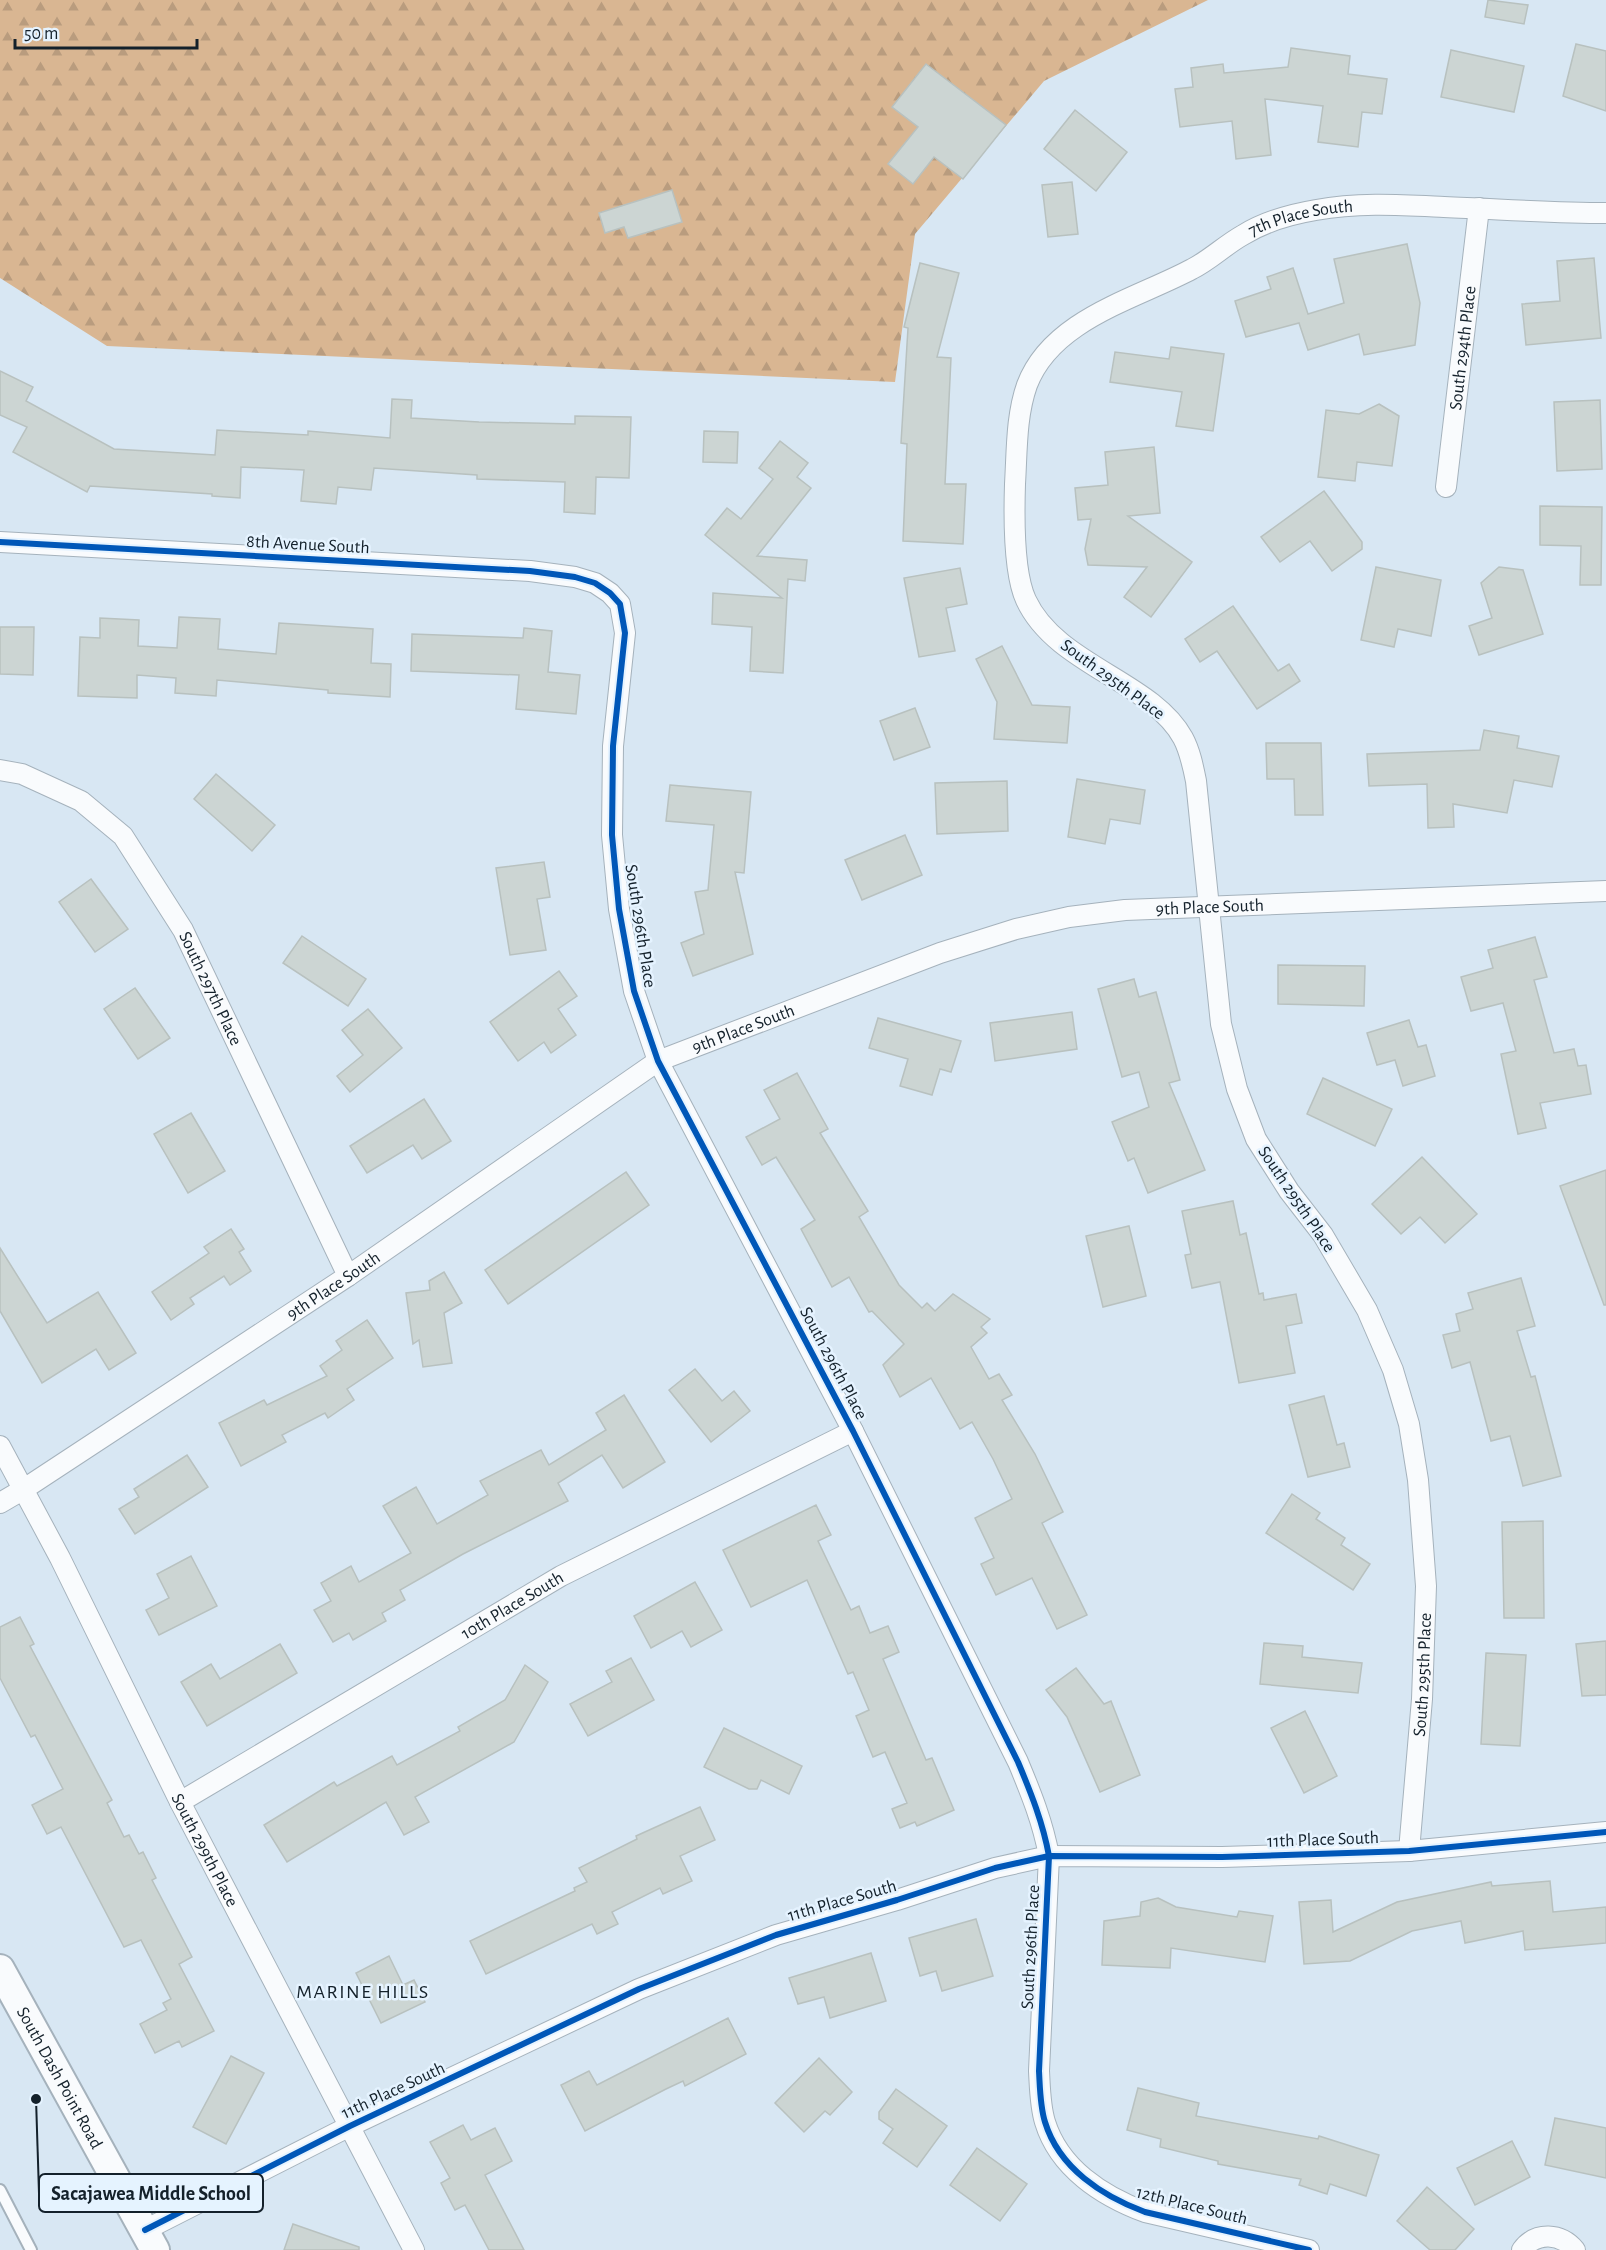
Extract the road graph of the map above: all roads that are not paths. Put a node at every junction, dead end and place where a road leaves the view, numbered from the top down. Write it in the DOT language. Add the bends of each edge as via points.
graph roads {
  1 [pos="1479,208"];
  2 [pos="1606,213"];
  3 [pos="1037,366"];
  4 [pos="1446,487"];
  5 [pos="0,542"];
  6 [pos="610,593"];
  7 [pos="0,770"];
  8 [pos="1605,895"];
  9 [pos="1208,906"];
  10 [pos="658,1061"];
  11 [pos="348,1276"];
  12 [pos="853,1431"];
  13 [pos="0,1446"];
  14 [pos="24,1489"];
  15 [pos="0,1503"];
  16 [pos="180,1802"];
  17 [pos="1606,1832"];
  18 [pos="1409,1851"];
  19 [pos="1049,1856"];
  20 [pos="0,1969"];
  21 [pos="350,2126"];
  22 [pos="1054,2144"];
  23 [pos="0,2190"];
  24 [pos="150,2240"];
  25 [pos="31,2250"];
  26 [pos="414,2250"];
  27 [pos="1309,2250"];
  28 [pos="1522,2250"];
  29 [pos="1575,2250"];
  1 -- 2 [label="street, 7th Place South"];
  1 -- 3 [label="street, 7th Place South" via="1365,204 1316,210 1268,224 1243,235 1192,270 1091,317 1069,332"];
  1 -- 4 [label="street, South 294th Place"];
  3 -- 9 [label="street, South 295th Place" via="1023,398 1017,442 1015,502 1019,578 1024,597 1048,632 1146,700 1183,738 1196,781"];
  5 -- 6 [label="street, 8th Avenue South" via="530,571 595,583"];
  6 -- 10 [label="street, South 296th Place" via="622,611 625,633 613,746 612,835 619,909 634,991"];
  7 -- 11 [label="street, South 297th Place" via="22,774 81,801 123,836 183,930"];
  8 -- 9 [label="street, 9th Place South"];
  9 -- 10 [label="street, 9th Place South" via="1125,910 1016,929 940,953"];
  9 -- 18 [label="street, South 295th Place" via="1221,1024 1237,1089 1256,1139 1323,1235 1367,1310 1393,1371 1409,1424 1418,1480 1426,1586 1422,1699"];
  10 -- 11 [label="street, 9th Place South"];
  10 -- 12 [label="street, South 296th Place"];
  11 -- 14 [label="street, 9th Place South"];
  12 -- 16 [label="street, 10th Place South" via="561,1576"];
  12 -- 19 [label="street, South 296th Place" via="1018,1762 1037,1809"];
  13 -- 14 [label="street, South 299th Place"];
  14 -- 15 [label="street, 9th Place South"];
  14 -- 16 [label="street, South 299th Place"];
  16 -- 21 [label="street, South 299th Place"];
  17 -- 18 [label="street, 11th Place South"];
  18 -- 19 [label="street, 11th Place South" via="1221,1857"];
  19 -- 21 [label="street, 11th Place South" via="995,1868 776,1935 639,1989"];
  19 -- 22 [label="street, South 296th Place" via="1040,2098"];
  20 -- 24 [label="main road, South Dash Point Road"];
  21 -- 24 [label="street, 11th Place South"];
  21 -- 26 [label="street, South 299th Place"];
  22 -- 27 [label="street, 12th Place South" via="1082,2177 1126,2204"];
  23 -- 25 [label="lane"];
  28 -- 29 [label="street" via="1545,2236 1565,2241"];
}
